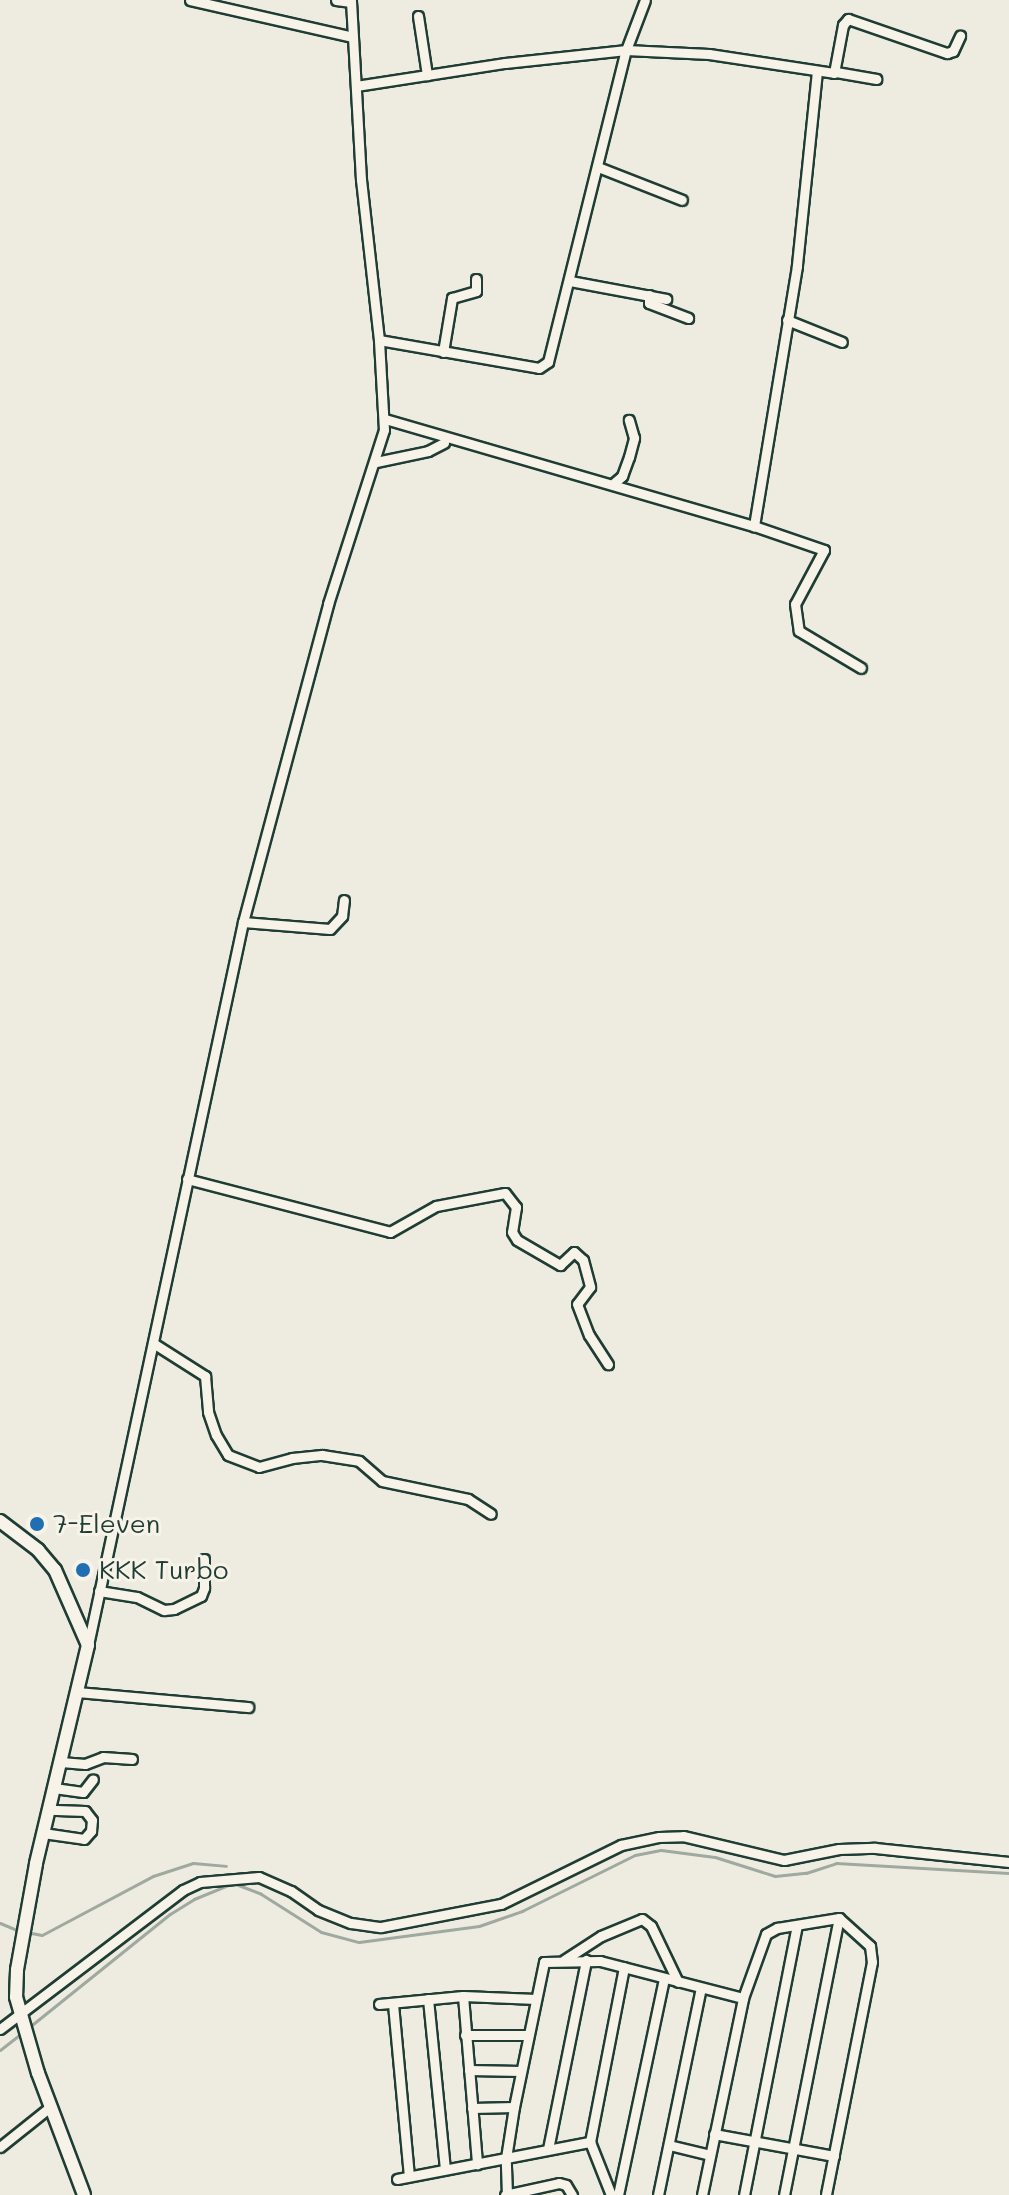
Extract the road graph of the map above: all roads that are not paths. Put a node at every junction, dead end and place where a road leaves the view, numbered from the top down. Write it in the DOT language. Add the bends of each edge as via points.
graph roads {
  1 [pos="190,0"];
  2 [pos="336,0"];
  3 [pos="645,0"];
  4 [pos="351,1"];
  5 [pos="418,16"];
  6 [pos="960,36"];
  7 [pos="353,37"];
  8 [pos="626,50"];
  9 [pos="817,71"];
  10 [pos="836,72"];
  11 [pos="427,75"];
  12 [pos="876,79"];
  13 [pos="356,86"];
  14 [pos="598,167"];
  15 [pos="682,200"];
  16 [pos="476,279"];
  17 [pos="570,281"];
  18 [pos="649,295"];
  19 [pos="666,299"];
  20 [pos="688,318"];
  21 [pos="787,320"];
  22 [pos="379,340"];
  23 [pos="842,342"];
  24 [pos="443,352"];
  25 [pos="385,419"];
  26 [pos="629,420"];
  27 [pos="444,443"];
  28 [pos="376,462"];
  29 [pos="614,483"];
  30 [pos="754,526"];
  31 [pos="861,668"];
  32 [pos="344,900"];
  33 [pos="243,922"];
  34 [pos="187,1179"];
  35 [pos="153,1343"];
  36 [pos="608,1364"];
  37 [pos="491,1514"];
  38 [pos="0,1521"];
  39 [pos="204,1559"];
  40 [pos="99,1591"];
  41 [pos="88,1645"];
  42 [pos="76,1692"];
  43 [pos="248,1707"];
  44 [pos="132,1759"];
  45 [pos="61,1762"];
  46 [pos="93,1779"];
  47 [pos="54,1788"];
  48 [pos="49,1810"];
  49 [pos="43,1833"];
  50 [pos="1009,1862"];
  51 [pos="839,1918"];
  52 [pos="797,1926"];
  53 [pos="564,1960"];
  54 [pos="586,1960"];
  55 [pos="624,1967"];
  56 [pos="664,1979"];
  57 [pos="678,1982"];
  58 [pos="701,1988"];
  59 [pos="463,1996"];
  60 [pos="743,1998"];
  61 [pos="428,1999"];
  62 [pos="536,1999"];
  63 [pos="379,2004"];
  64 [pos="393,2004"];
  65 [pos="20,2017"];
  66 [pos="0,2029"];
  67 [pos="465,2035"];
  68 [pos="528,2035"];
  69 [pos="469,2070"];
  70 [pos="521,2071"];
  71 [pos="50,2107"];
  72 [pos="514,2107"];
  73 [pos="472,2108"];
  74 [pos="714,2134"];
  75 [pos="754,2141"];
  76 [pos="590,2142"];
  77 [pos="669,2145"];
  78 [pos="0,2147"];
  79 [pos="793,2148"];
  80 [pos="548,2149"];
  81 [pos="710,2155"];
  82 [pos="834,2156"];
  83 [pos="506,2158"];
  84 [pos="477,2164"];
  85 [pos="445,2169"];
  86 [pos="409,2176"];
  87 [pos="397,2179"];
  88 [pos="544,2191"];
  89 [pos="84,2195"];
  90 [pos="506,2195"];
  91 [pos="572,2195"];
  92 [pos="611,2195"];
  93 [pos="618,2195"];
  94 [pos="658,2195"];
  95 [pos="702,2195"];
  96 [pos="744,2195"];
  97 [pos="784,2195"];
  98 [pos="826,2195"];
  1 -- 7 [label="street"];
  2 -- 4 [label="street"];
  3 -- 8 [label="street"];
  4 -- 7 [label="street"];
  5 -- 11 [label="street"];
  6 -- 10 [label="street" via="947,53 848,19"];
  7 -- 13 [label="street"];
  8 -- 9 [label="street" via="709,54"];
  8 -- 11 [label="street"];
  8 -- 14 [label="street"];
  9 -- 10 [label="street"];
  9 -- 21 [label="street"];
  10 -- 12 [label="street"];
  11 -- 13 [label="street"];
  13 -- 22 [label="street"];
  14 -- 15 [label="street"];
  14 -- 17 [label="street"];
  16 -- 24 [label="street" via="476,291 452,298"];
  17 -- 18 [label="street"];
  17 -- 24 [label="street" via="550,358 542,366"];
  18 -- 19 [label="street"];
  18 -- 20 [label="street" via="649,303"];
  21 -- 23 [label="street"];
  21 -- 30 [label="street"];
  22 -- 24 [label="street"];
  22 -- 25 [label="street"];
  25 -- 28 [label="street"];
  25 -- 29 [label="street"];
  26 -- 29 [label="street" via="634,438 622,476"];
  27 -- 28 [label="street"];
  28 -- 33 [label="street" via="328,604"];
  29 -- 30 [label="street"];
  30 -- 31 [label="street" via="824,550 795,604 799,631"];
  32 -- 33 [label="street" via="342,916 330,929"];
  33 -- 34 [label="street"];
  34 -- 35 [label="street"];
  34 -- 36 [label="street" via="390,1232 436,1206 505,1193 516,1207 512,1232 517,1240 560,1265 574,1252 583,1260 590,1287 577,1304"];
  35 -- 37 [label="street" via="205,1376 208,1412 228,1455 259,1467 322,1455 359,1461 382,1481 468,1499"];
  35 -- 40 [label="street"];
  38 -- 41 [label="main road" via="55,1570"];
  39 -- 40 [label="street" via="201,1596 174,1609"];
  40 -- 41 [label="street"];
  41 -- 42 [label="main road"];
  42 -- 43 [label="street"];
  42 -- 45 [label="main road"];
  44 -- 45 [label="street"];
  45 -- 47 [label="main road"];
  46 -- 47 [label="street" via="83,1792"];
  47 -- 48 [label="main road"];
  48 -- 49 [label="main road"];
  48 -- 49 [label="street" via="85,1811 92,1820 91,1831 84,1839"];
  49 -- 65 [label="main road" via="21,1946 16,1997"];
  50 -- 65 [label="street" via="858,1848 778,1859 683,1836 659,1837 621,1845 501,1904 381,1927 318,1910 259,1877 200,1882"];
  51 -- 52 [label="street"];
  51 -- 79 [label="street"];
  51 -- 82 [label="street" via="870,1946 872,1962"];
  52 -- 60 [label="street" via="766,1934"];
  52 -- 75 [label="street"];
  53 -- 54 [label="street"];
  53 -- 57 [label="street" via="601,1936 642,1919 651,1926"];
  53 -- 62 [label="street" via="544,1962"];
  54 -- 55 [label="street"];
  54 -- 80 [label="street"];
  55 -- 56 [label="street"];
  55 -- 76 [label="street"];
  56 -- 57 [label="street"];
  56 -- 93 [label="street"];
  57 -- 58 [label="street"];
  58 -- 60 [label="street"];
  58 -- 77 [label="street"];
  59 -- 61 [label="street"];
  59 -- 62 [label="street"];
  59 -- 67 [label="street"];
  60 -- 74 [label="street"];
  61 -- 64 [label="street"];
  61 -- 85 [label="street"];
  62 -- 68 [label="street"];
  63 -- 64 [label="street"];
  64 -- 86 [label="street"];
  65 -- 66 [label="street"];
  65 -- 71 [label="main road"];
  67 -- 68 [label="street"];
  67 -- 69 [label="street"];
  68 -- 70 [label="street"];
  69 -- 70 [label="street"];
  69 -- 73 [label="street"];
  70 -- 72 [label="street"];
  71 -- 78 [label="street"];
  71 -- 89 [label="main road"];
  72 -- 73 [label="street"];
  72 -- 83 [label="street"];
  73 -- 84 [label="street"];
  74 -- 75 [label="street"];
  74 -- 81 [label="street"];
  75 -- 79 [label="street"];
  75 -- 96 [label="street"];
  76 -- 80 [label="street"];
  76 -- 92 [label="street"];
  77 -- 81 [label="street"];
  77 -- 94 [label="street"];
  79 -- 82 [label="street"];
  79 -- 97 [label="street"];
  80 -- 83 [label="street"];
  81 -- 95 [label="street"];
  82 -- 98 [label="street"];
  83 -- 84 [label="street"];
  83 -- 90 [label="street"];
  84 -- 85 [label="street"];
  85 -- 86 [label="street"];
  86 -- 87 [label="street"];
  88 -- 90 [label="street"];
  88 -- 91 [label="street" via="565,2184"];
}
